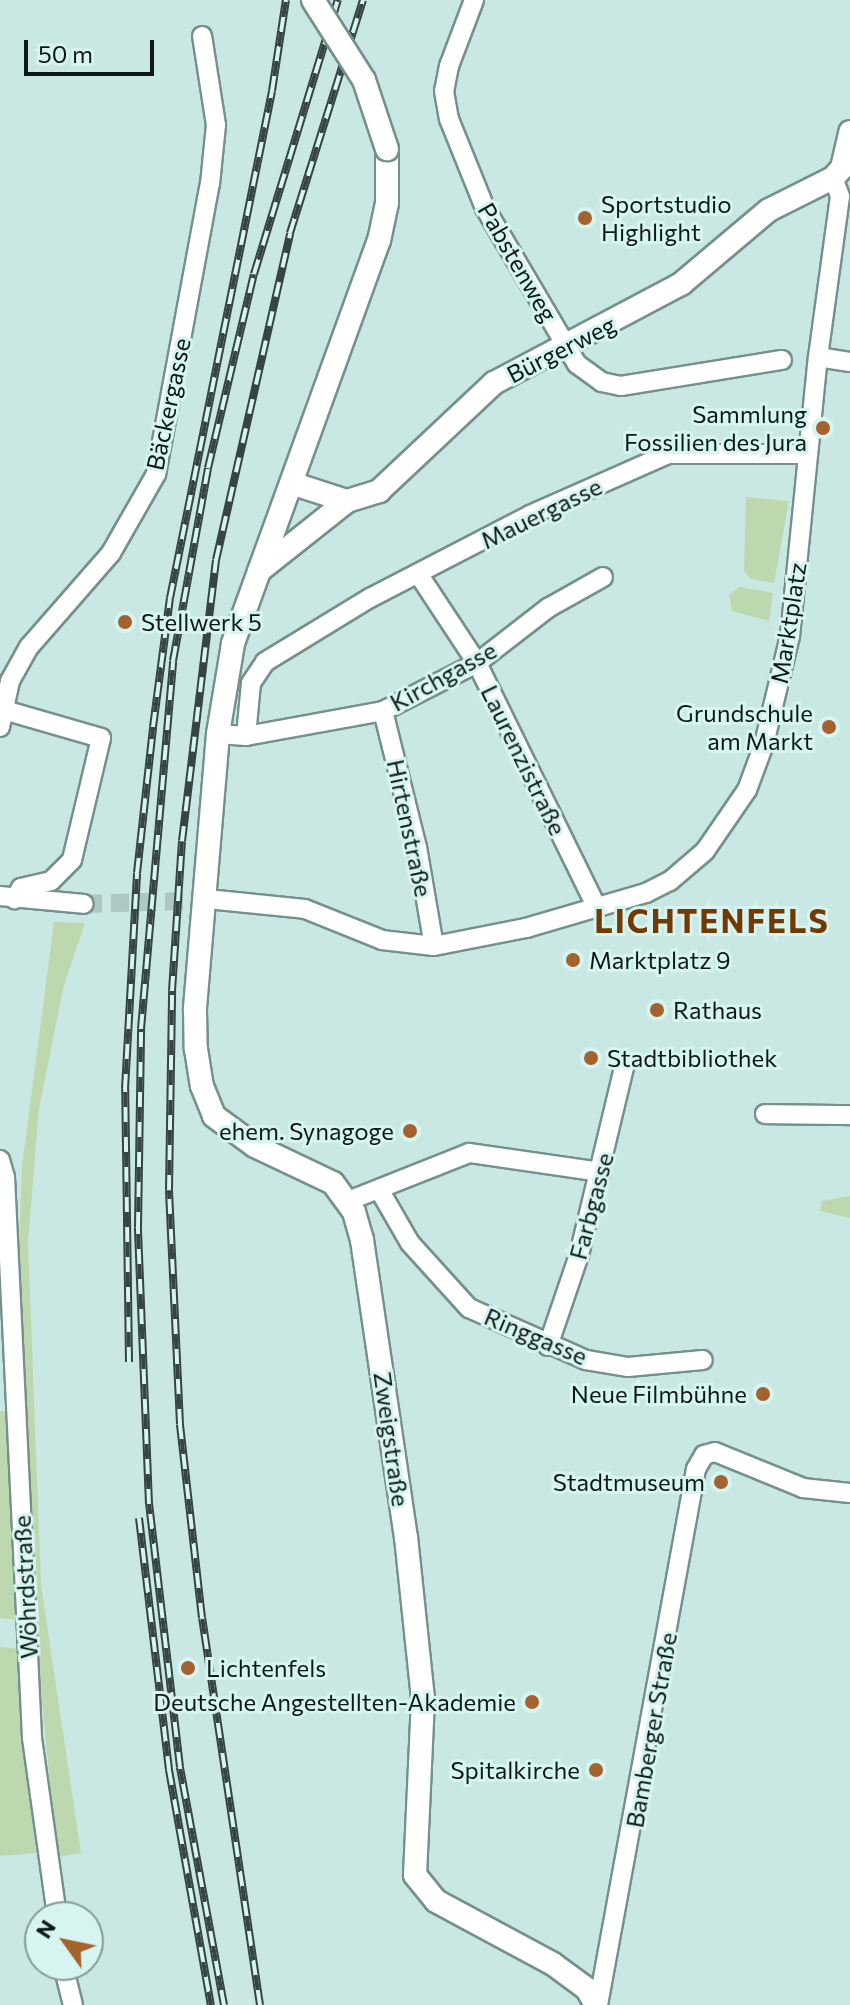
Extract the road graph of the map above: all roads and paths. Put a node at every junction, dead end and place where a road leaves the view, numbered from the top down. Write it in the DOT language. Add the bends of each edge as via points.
graph roads {
  1 [pos="313,0"];
  2 [pos="474,0"];
  3 [pos="202,36"];
  4 [pos="850,132"];
  5 [pos="833,178"];
  6 [pos="567,347"];
  7 [pos="818,357"];
  8 [pos="782,360"];
  9 [pos="850,362"];
  10 [pos="808,454"];
  11 [pos="294,484"];
  12 [pos="347,501"];
  13 [pos="255,575"];
  14 [pos="419,575"];
  15 [pos="603,577"];
  16 [pos="477,663"];
  17 [pos="5,678"];
  18 [pos="383,711"];
  19 [pos="2,719"];
  20 [pos="218,734"];
  21 [pos="246,736"];
  22 [pos="7,898"];
  23 [pos="217,900"];
  24 [pos="84,904"];
  25 [pos="597,908"];
  26 [pos="434,946"];
  27 [pos="625,1064"];
  28 [pos="765,1114"];
  29 [pos="850,1115"];
  30 [pos="0,1160"];
  31 [pos="601,1172"];
  32 [pos="380,1191"];
  33 [pos="348,1201"];
  34 [pos="548,1346"];
  35 [pos="703,1360"];
  36 [pos="850,1493"];
  37 [pos="55,1901"];
  38 [pos="67,1981"];
  39 [pos="73,2005"];
  40 [pos="597,2005"];
  1 -- 11 [label="street, bridge" via="379,113 387,149 387,203 370,271"];
  2 -- 6 [label="street, Pabstenweg" via="449,66 444,91 449,119 485,208"];
  3 -- 17 [label="street, Bäckergasse" via="216,125 210,184 156,474 111,553"];
  4 -- 5 [label="street" via="842,168"];
  5 -- 6 [label="street, Bürgerweg" via="769,210 681,284"];
  5 -- 7 [label="street, Marktplatz" via="840,196"];
  6 -- 8 [label="street, Pabstenweg" via="587,373 621,386"];
  6 -- 12 [label="street, Bürgerweg" via="494,383 392,483"];
  7 -- 9 [label="street"];
  7 -- 10 [label="street, Marktplatz"];
  10 -- 14 [label="street, Mauergasse" via="668,454 530,515"];
  10 -- 25 [label="street, Marktplatz" via="790,636 764,744 747,790 691,866 646,893"];
  11 -- 12 [label="street"];
  11 -- 13 [label="street"];
  12 -- 13 [label="street, Bürgerweg"];
  13 -- 20 [label="street" via="233,644"];
  14 -- 16 [label="street, Laurenzistraße"];
  14 -- 21 [label="street, Mauergasse" via="370,598 265,662 251,683"];
  15 -- 16 [label="street, Kirchgasse" via="548,608"];
  16 -- 18 [label="street, Kirchgasse"];
  16 -- 25 [label="street, Laurenzistraße"];
  17 -- 19 [label="street, Bäckergasse"];
  18 -- 21 [label="street, Kirchgasse"];
  18 -- 26 [label="street, Hirtenstraße" via="417,847"];
  19 -- 22 [label="street" via="101,738 72,860 51,881 21,888"];
  20 -- 21 [label="street, Kirchgasse"];
  20 -- 33 [label="street" via="195,1010 202,1086 214,1116 237,1136 333,1183"];
  22 -- 24 [label="street"];
  23 -- 26 [label="street" via="305,909 382,940"];
  25 -- 26 [label="street"];
  27 -- 31 [label="street, Farbgasse"];
  28 -- 29 [label="street"];
  30 -- 37 [label="street, Wöhrdstraße" via="5,1177 32,1738"];
  31 -- 32 [label="street" via="469,1153 424,1167"];
  31 -- 34 [label="street, Farbgasse"];
  32 -- 33 [label="street"];
  32 -- 34 [label="street, Ringgasse" via="410,1243 469,1308"];
  33 -- 40 [label="street, Zweigstraße" via="362,1240 417,1639 423,1729 415,1875 436,1901 553,1964 587,1989"];
  34 -- 35 [label="street, Ringgasse" via="628,1367"];
  36 -- 40 [label="street, Bamberger Straße" via="803,1488 731,1455 704,1455 696,1469 651,1738"];
  38 -- 39 [label="street"];
}
